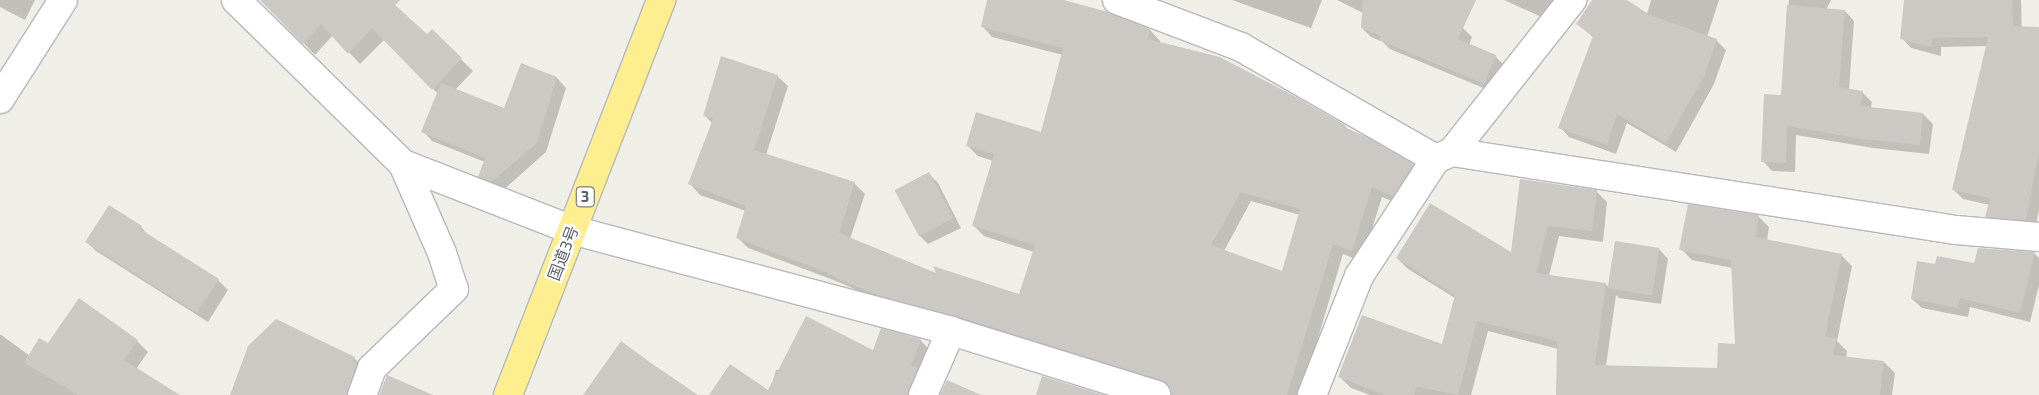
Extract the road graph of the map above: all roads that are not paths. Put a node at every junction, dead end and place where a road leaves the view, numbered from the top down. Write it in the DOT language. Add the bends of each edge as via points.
graph roads {
  1 [pos="62,0"];
  2 [pos="236,0"];
  3 [pos="661,0"];
  4 [pos="1117,0"];
  5 [pos="1572,0"];
  6 [pos="0,99"];
  7 [pos="1444,155"];
  8 [pos="403,164"];
  9 [pos="572,230"];
  10 [pos="2039,237"];
  11 [pos="951,331"];
  12 [pos="362,395"];
  13 [pos="508,395"];
  14 [pos="923,395"];
  15 [pos="1156,395"];
  16 [pos="1312,395"];
  1 -- 6 [label="street"];
  2 -- 8 [label="street"];
  3 -- 9 [label="highway, 国道3号 / 3"];
  4 -- 7 [label="street" via="1241,47"];
  5 -- 7 [label="street"];
  7 -- 10 [label="street" via="1956,230"];
  7 -- 16 [label="street" via="1359,276"];
  8 -- 9 [label="street"];
  8 -- 12 [label="street" via="454,289 372,368"];
  9 -- 11 [label="street"];
  9 -- 13 [label="highway, 国道3号 / 3"];
  11 -- 14 [label="street"];
  11 -- 15 [label="street"];
}
